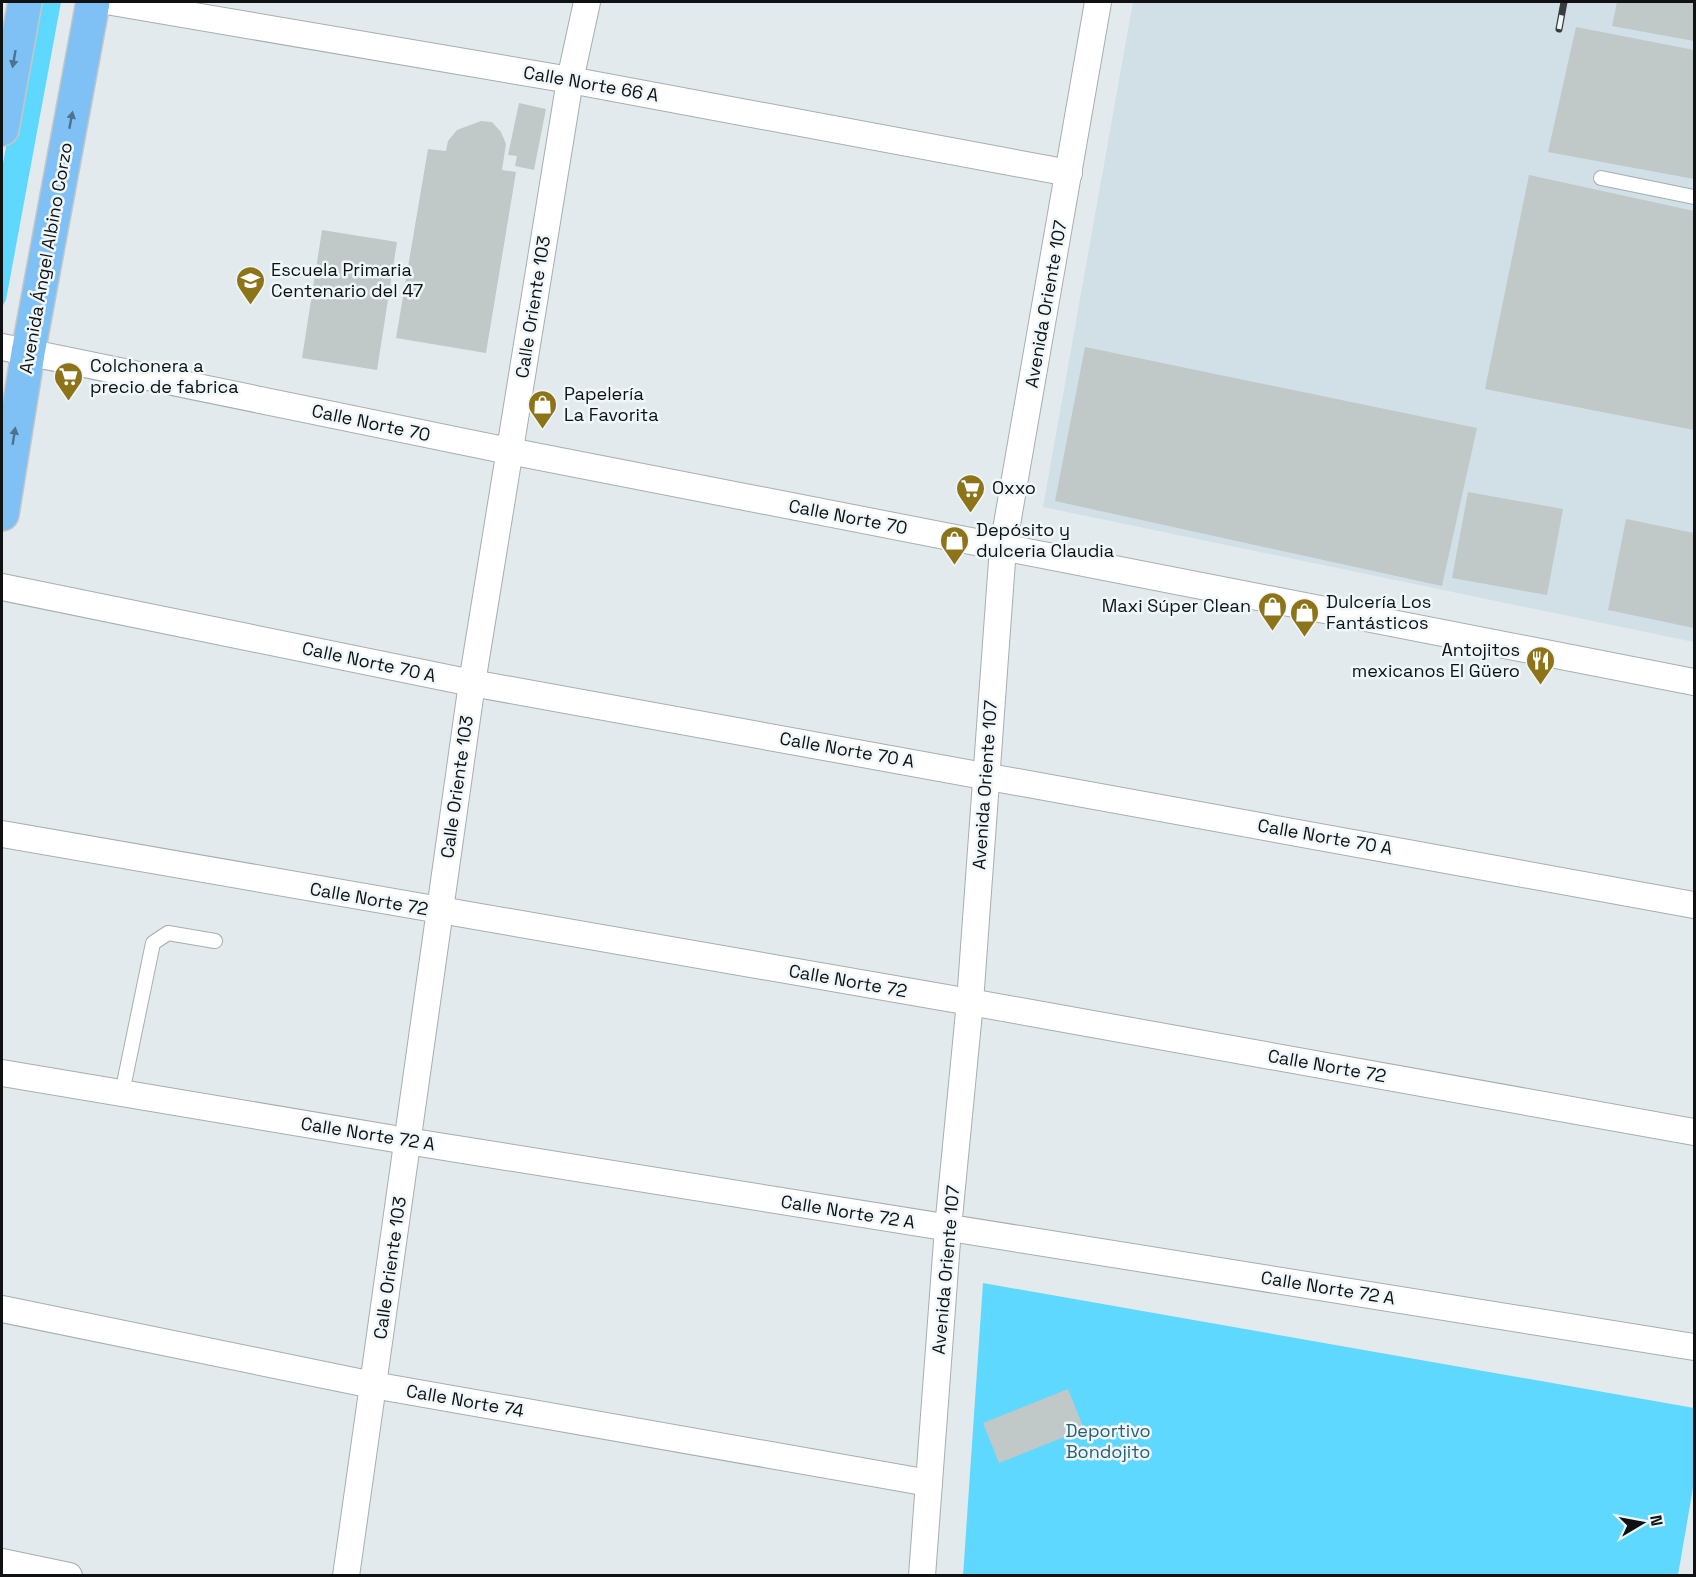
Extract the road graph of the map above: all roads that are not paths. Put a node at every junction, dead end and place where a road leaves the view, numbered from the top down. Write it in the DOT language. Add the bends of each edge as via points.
graph roads {
  1 [pos="25,2"];
  2 [pos="93,2"];
  3 [pos="112,2"];
  4 [pos="587,2"];
  5 [pos="1098,2"];
  6 [pos="570,80"];
  7 [pos="2,129"];
  8 [pos="1069,173"];
  9 [pos="1601,178"];
  10 [pos="1695,197"];
  11 [pos="15,350"];
  12 [pos="509,451"];
  13 [pos="2,514"];
  14 [pos="1003,547"];
  15 [pos="2,587"];
  16 [pos="1695,682"];
  17 [pos="472,683"];
  18 [pos="984,774"];
  19 [pos="2,834"];
  20 [pos="1695,905"];
  21 [pos="439,911"];
  22 [pos="215,941"];
  23 [pos="970,1002"];
  24 [pos="2,1073"];
  25 [pos="122,1094"];
  26 [pos="1695,1132"];
  27 [pos="407,1141"];
  28 [pos="948,1228"];
  29 [pos="2,1310"];
  30 [pos="1695,1347"];
  31 [pos="373,1385"];
  32 [pos="929,1483"];
  33 [pos="2,1562"];
  34 [pos="69,1575"];
  35 [pos="346,1575"];
  36 [pos="922,1575"];
  1 -- 7 [label="main road, one-way"];
  11 -- 2 [label="main road, Avenida Ángel Albino Corzo, one-way"];
  3 -- 6 [label="street, Calle Norte 66 A"];
  4 -- 6 [label="street, Calle Oriente 103"];
  5 -- 8 [label="street, Avenida Oriente 107"];
  6 -- 8 [label="street, Calle Norte 66 A"];
  6 -- 12 [label="street, Calle Oriente 103"];
  8 -- 14 [label="street, Avenida Oriente 107"];
  9 -- 10 [label="lane"];
  11 -- 12 [label="street, Calle Norte 70"];
  13 -- 11 [label="main road, Avenida Ángel Albino Corzo, one-way"];
  12 -- 14 [label="street, Calle Norte 70"];
  12 -- 17 [label="street, Calle Oriente 103"];
  14 -- 16 [label="street, Calle Norte 70"];
  14 -- 18 [label="street, Avenida Oriente 107"];
  15 -- 17 [label="street, Calle Norte 70 A"];
  17 -- 18 [label="street, Calle Norte 70 A"];
  17 -- 21 [label="street, Calle Oriente 103"];
  18 -- 20 [label="street, Calle Norte 70 A"];
  18 -- 23 [label="street, Avenida Oriente 107"];
  19 -- 21 [label="street, Calle Norte 72"];
  21 -- 23 [label="street, Calle Norte 72"];
  21 -- 27 [label="street, Calle Oriente 103"];
  22 -- 25 [label="lane" via="168,933 153,943"];
  23 -- 26 [label="street, Calle Norte 72"];
  23 -- 28 [label="street, Avenida Oriente 107"];
  24 -- 25 [label="street, Calle Norte 72 A"];
  25 -- 27 [label="street, Calle Norte 72 A"];
  27 -- 28 [label="street, Calle Norte 72 A"];
  27 -- 31 [label="street, Calle Oriente 103"];
  28 -- 30 [label="street, Calle Norte 72 A"];
  28 -- 32 [label="street, Avenida Oriente 107"];
  29 -- 31 [label="street, Calle Norte 74"];
  31 -- 32 [label="street, Calle Norte 74"];
  31 -- 35 [label="street, Calle Oriente 103"];
  32 -- 36 [label="street, Avenida Oriente 107"];
  33 -- 34 [label="street"];
}
